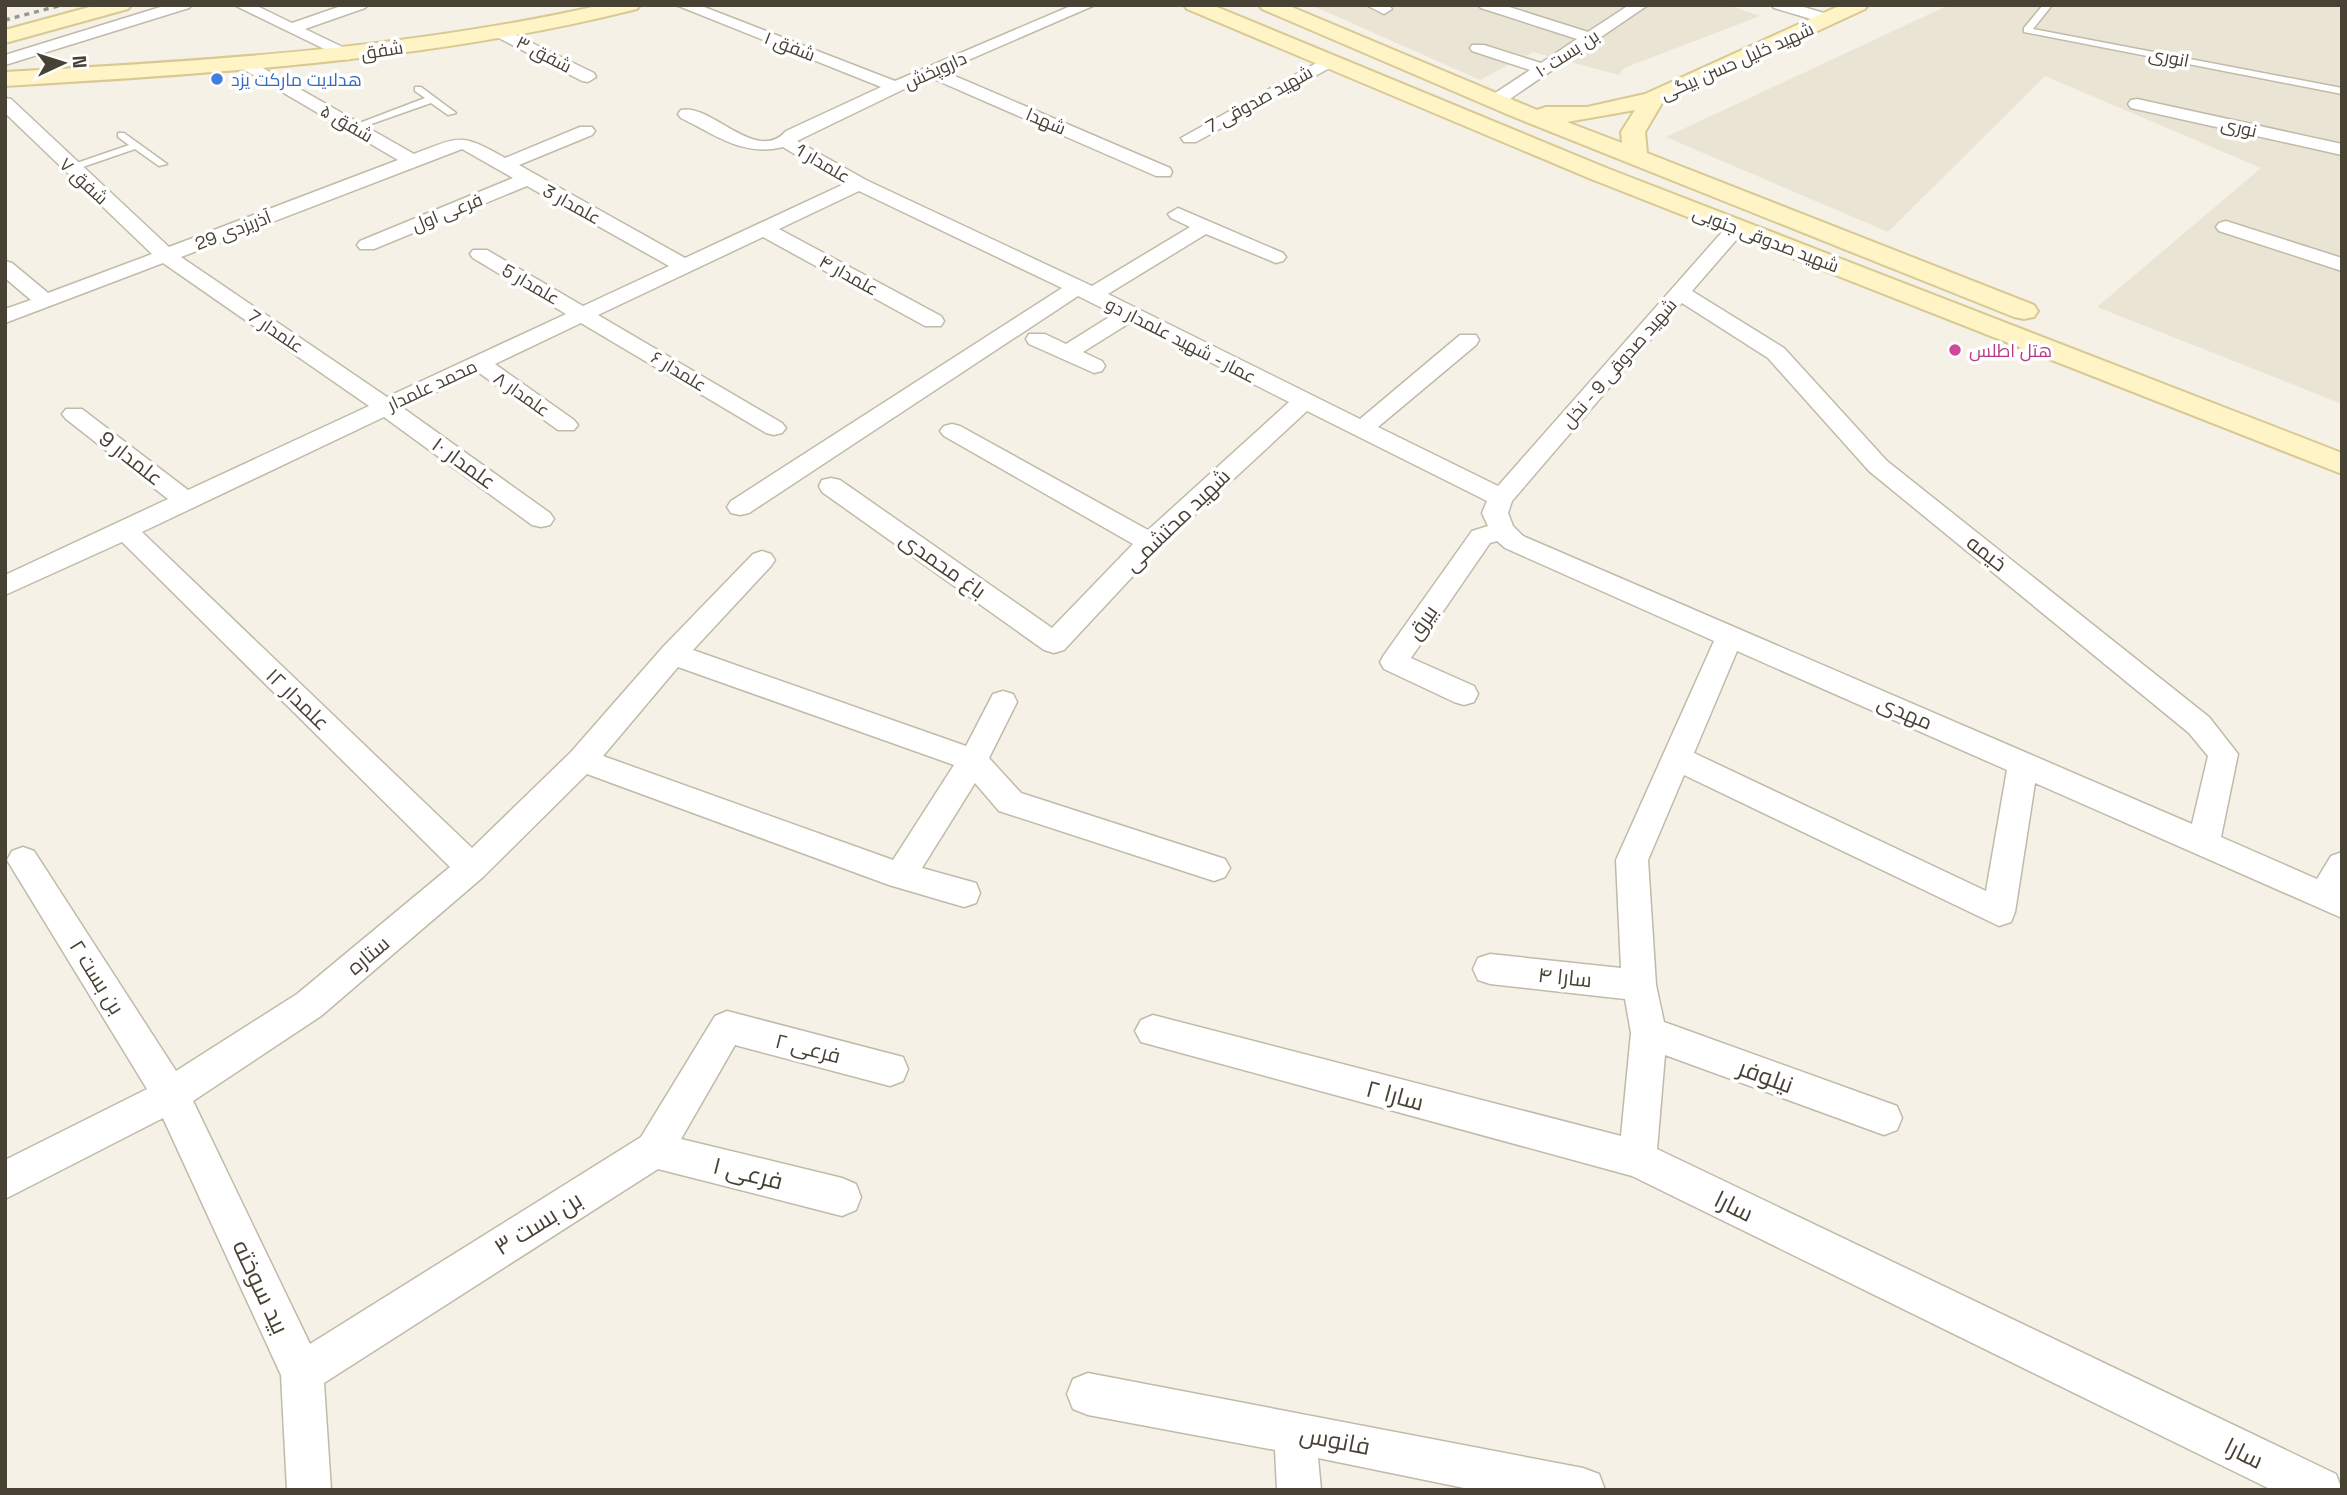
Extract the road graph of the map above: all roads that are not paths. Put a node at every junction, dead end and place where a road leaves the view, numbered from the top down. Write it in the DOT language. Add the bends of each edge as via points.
graph roads {
  1 [pos="121,5"];
  2 [pos="184,5"];
  3 [pos="242,5"];
  4 [pos="360,5"];
  5 [pos="630,5"];
  6 [pos="684,5"];
  7 [pos="1087,5"];
  8 [pos="1194,5"];
  9 [pos="1486,5"];
  10 [pos="1640,5"];
  11 [pos="1779,5"];
  12 [pos="1858,5"];
  13 [pos="2048,5"];
  14 [pos="1280,7"];
  15 [pos="1828,19"];
  16 [pos="290,28"];
  17 [pos="499,32"];
  18 [pos="5,37"];
  19 [pos="1590,38"];
  20 [pos="1478,48"];
  21 [pos="347,55"];
  22 [pos="5,60"];
  23 [pos="1329,61"];
  24 [pos="247,64"];
  25 [pos="1543,69"];
  26 [pos="929,71"];
  27 [pos="588,77"];
  28 [pos="5,79"];
  29 [pos="896,87"];
  30 [pos="418,89"];
  31 [pos="2342,91"];
  32 [pos="432,99"];
  33 [pos="1653,99"];
  34 [pos="5,103"];
  35 [pos="2137,104"];
  36 [pos="1506,105"];
  37 [pos="451,113"];
  38 [pos="687,114"];
  39 [pos="354,127"];
  40 [pos="586,131"];
  41 [pos="121,135"];
  42 [pos="1189,138"];
  43 [pos="787,141"];
  44 [pos="460,143"];
  45 [pos="136,146"];
  46 [pos="2342,150"];
  47 [pos="1635,157"];
  48 [pos="412,161"];
  49 [pos="162,164"];
  50 [pos="504,165"];
  51 [pos="71,168"];
  52 [pos="1163,172"];
  53 [pos="527,179"];
  54 [pos="859,184"];
  55 [pos="1178,214"];
  56 [pos="1205,226"];
  57 [pos="1737,227"];
  58 [pos="2225,227"];
  59 [pos="764,229"];
  60 [pos="367,245"];
  61 [pos="480,254"];
  62 [pos="166,256"];
  63 [pos="1276,257"];
  64 [pos="2342,265"];
  65 [pos="684,266"];
  66 [pos="5,267"];
  67 [pos="1085,291"];
  68 [pos="1680,293"];
  69 [pos="46,302"];
  70 [pos="583,314"];
  71 [pos="1129,314"];
  72 [pos="5,317"];
  73 [pos="2046,320"];
  74 [pos="933,321"];
  75 [pos="1037,339"];
  76 [pos="1468,340"];
  77 [pos="1067,353"];
  78 [pos="478,363"];
  79 [pos="1094,366"];
  80 [pos="1304,401"];
  81 [pos="386,407"];
  82 [pos="74,414"];
  83 [pos="566,425"];
  84 [pos="774,428"];
  85 [pos="1362,430"];
  86 [pos="952,431"];
  87 [pos="2342,464"];
  88 [pos="831,486"];
  89 [pos="1501,498"];
  90 [pos="187,501"];
  91 [pos="740,507"];
  92 [pos="541,519"];
  93 [pos="125,530"];
  94 [pos="1502,530"];
  95 [pos="1150,542"];
  96 [pos="762,560"];
  97 [pos="5,586"];
  98 [pos="1729,637"];
  99 [pos="1055,643"];
  100 [pos="673,654"];
  101 [pos="1464,694"];
  102 [pos="1003,702"];
  103 [pos="1677,758"];
  104 [pos="973,760"];
  105 [pos="582,761"];
  106 [pos="2023,763"];
  107 [pos="2203,845"];
  108 [pos="23,860"];
  109 [pos="2342,865"];
  110 [pos="472,868"];
  111 [pos="1214,868"];
  112 [pos="900,876"];
  113 [pos="964,893"];
  114 [pos="2333,899"];
  115 [pos="1490,969"];
  116 [pos="1639,985"];
  117 [pos="727,1027"];
  118 [pos="1153,1031"];
  119 [pos="1649,1033"];
  120 [pos="890,1069"];
  121 [pos="172,1094"];
  122 [pos="1884,1118"];
  123 [pos="653,1150"];
  124 [pos="1637,1159"];
  125 [pos="5,1180"];
  126 [pos="842,1197"];
  127 [pos="302,1373"];
  128 [pos="1088,1394"];
  129 [pos="1295,1432"];
  130 [pos="309,1490"];
  131 [pos="1298,1490"];
  132 [pos="1583,1490"];
  133 [pos="2320,1490"];
  1 -- 18 [label="main road"];
  2 -- 22 [label="street"];
  3 -- 16 [label="street"];
  4 -- 16 [label="street"];
  5 -- 17 [label="main road, شفق"];
  6 -- 29 [label="street, شفق ۱"];
  7 -- 26 [label="street, داروپخش"];
  8 -- 23 [label="main road, شهید صدوقی جنوبی"];
  9 -- 19 [label="street"];
  10 -- 19 [label="street, بن بست ۱۰"];
  11 -- 15 [label="street"];
  12 -- 15 [label="main road, شهید خلیل حسن بیگی"];
  13 -- 31 [label="lane, انوری" via="2027,30"];
  14 -- 36 [label="main road, شهید صدوقی جنوبی"];
  15 -- 33 [label="main road, شهید خلیل حسن بیگی"];
  16 -- 21 [label="street"];
  17 -- 21 [label="main road, شفق"];
  17 -- 27 [label="street, شفق ۳"];
  19 -- 25 [label="street, بن بست ۱۰"];
  20 -- 25 [label="street"];
  21 -- 24 [label="main road, شفق"];
  23 -- 42 [label="street, شهید صدوقی 7"];
  23 -- 57 [label="main road, شهید صدوقی جنوبی"];
  24 -- 28 [label="main road, شفق"];
  24 -- 39 [label="street, شفق ۵"];
  25 -- 36 [label="street, بن بست ۱۰"];
  26 -- 29 [label="street, داروپخش"];
  26 -- 52 [label="street, شهدا"];
  29 -- 43 [label="street, داروپخش"];
  30 -- 32 [label="lane"];
  32 -- 37 [label="lane"];
  32 -- 39 [label="lane"];
  33 -- 36 [label="main road, شهید خلیل حسن بیگی" via="1567,116"];
  33 -- 47 [label="main road" via="1633,132"];
  34 -- 51 [label="street, شفق ۷"];
  35 -- 46 [label="street, نوری"];
  36 -- 47 [label="main road, شهید صدوقی جنوبی"];
  38 -- 43 [label="street" via="750,145"];
  39 -- 48 [label="street, شفق ۵"];
  40 -- 50 [label="street"];
  41 -- 45 [label="lane"];
  43 -- 54 [label="street, علمدار 1"];
  44 -- 48 [label="street, آذریزدی 29"];
  44 -- 50 [label="street, علمدار 3"];
  45 -- 49 [label="lane"];
  45 -- 51 [label="lane"];
  47 -- 73 [label="main road, شهید صدوقی جنوبی"];
  48 -- 62 [label="street, آذریزدی 29"];
  50 -- 53 [label="street, علمدار 3"];
  51 -- 62 [label="street, شفق ۷"];
  53 -- 60 [label="street, فرعی اول"];
  53 -- 65 [label="street, علمدار 3"];
  54 -- 59 [label="street, محمد علمدار"];
  54 -- 67 [label="street, عمار - شهید علمدار دو"];
  55 -- 56 [label="street"];
  56 -- 63 [label="street"];
  56 -- 67 [label="street"];
  57 -- 68 [label="street, شهید صدوقی 9 - نخل"];
  57 -- 87 [label="main road, شهید صدوقی جنوبی"];
  58 -- 64 [label="street"];
  59 -- 65 [label="street, محمد علمدار"];
  59 -- 74 [label="street, علمدار ۴"];
  61 -- 70 [label="street, علمدار 5"];
  62 -- 69 [label="street, آذریزدی 29"];
  62 -- 81 [label="street, علمدار 7"];
  65 -- 70 [label="street, محمد علمدار"];
  66 -- 69 [label="street"];
  67 -- 71 [label="street, عمار - شهید علمدار دو"];
  67 -- 91 [label="street"];
  68 -- 89 [label="street, شهید صدوقی 9 - نخل"];
  68 -- 107 [label="street, خیمه" via="1776,353 1878,466 2199,725 2223,754"];
  69 -- 72 [label="street, آذریزدی 29"];
  70 -- 78 [label="street, محمد علمدار"];
  70 -- 84 [label="street, علمدار ۶"];
  71 -- 77 [label="street"];
  71 -- 80 [label="street, عمار - شهید علمدار دو"];
  75 -- 77 [label="street"];
  76 -- 85 [label="street"];
  77 -- 79 [label="street"];
  78 -- 81 [label="street, محمد علمدار"];
  78 -- 83 [label="street, علمدار ۸"];
  80 -- 85 [label="street, عمار - شهید علمدار دو"];
  80 -- 95 [label="street, شهید محتشمی"];
  81 -- 90 [label="street, محمد علمدار"];
  81 -- 92 [label="street, علمدار ۱۰"];
  82 -- 90 [label="street, علمدار 9"];
  85 -- 89 [label="street, عمار - شهید علمدار دو"];
  86 -- 95 [label="street"];
  88 -- 99 [label="street, باغ محمدی"];
  89 -- 94 [label="street" via="1495,513"];
  90 -- 93 [label="street, محمد علمدار"];
  93 -- 97 [label="street, محمد علمدار"];
  93 -- 110 [label="street, علمدار ۱۲"];
  94 -- 98 [label="street, مهدی" via="1514,542"];
  94 -- 101 [label="street, بیرق" via="1481,537 1394,662"];
  95 -- 99 [label="street, شهید محتشمی"];
  96 -- 100 [label="street, ستاره"];
  98 -- 103 [label="street"];
  98 -- 106 [label="street, مهدی"];
  100 -- 104 [label="street"];
  100 -- 105 [label="street, ستاره"];
  102 -- 104 [label="street"];
  103 -- 106 [label="street" via="1999,912"];
  103 -- 116 [label="street" via="1632,860"];
  104 -- 111 [label="street" via="1010,802"];
  104 -- 112 [label="street"];
  105 -- 110 [label="street, ستاره"];
  105 -- 112 [label="street"];
  106 -- 107 [label="street, مهدی"];
  107 -- 114 [label="street, مهدی"];
  108 -- 121 [label="street, بن بست ۲"];
  109 -- 114 [label="street"];
  110 -- 121 [label="street, ستاره" via="309,1005"];
  112 -- 113 [label="street"];
  115 -- 116 [label="street, سارا ۴"];
  116 -- 119 [label="street"];
  117 -- 120 [label="street, فرعی ۲"];
  117 -- 123 [label="street, بن بست ۳"];
  118 -- 124 [label="street, سارا ۲"];
  119 -- 122 [label="street, نیلوفر"];
  119 -- 124 [label="street"];
  121 -- 125 [label="street, ستاره"];
  121 -- 127 [label="street, بید سوخته"];
  123 -- 126 [label="street, فرعی ۱"];
  123 -- 127 [label="street, بن بست ۳"];
  124 -- 133 [label="street, سارا"];
  127 -- 130 [label="street, بید سوخته"];
  128 -- 129 [label="street, فانوس"];
  129 -- 131 [label="street"];
  129 -- 132 [label="street, فانوس"];
}
